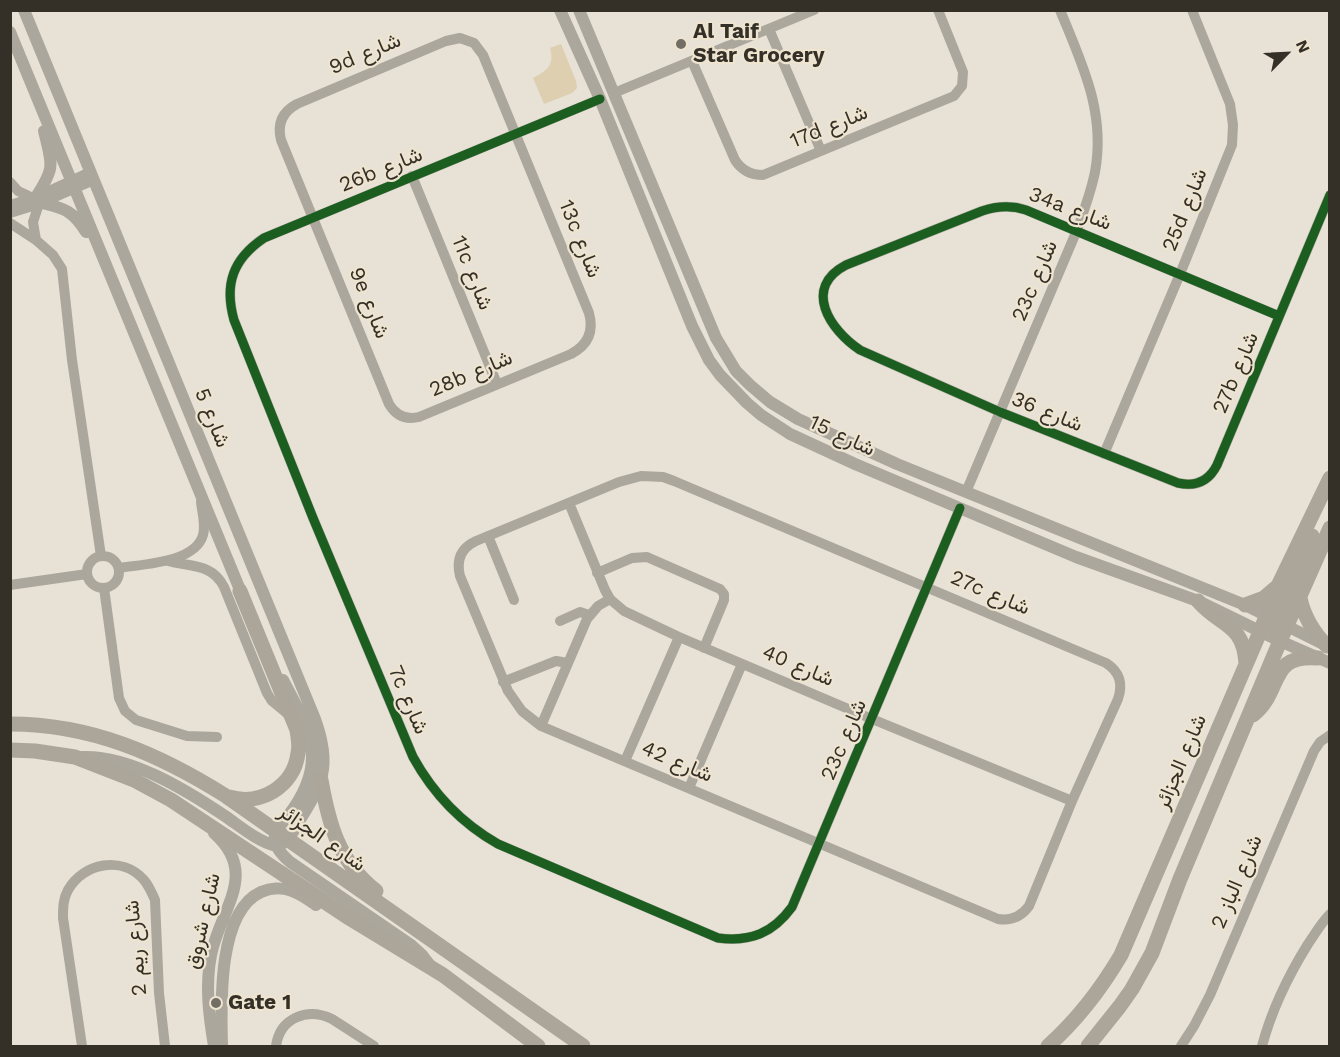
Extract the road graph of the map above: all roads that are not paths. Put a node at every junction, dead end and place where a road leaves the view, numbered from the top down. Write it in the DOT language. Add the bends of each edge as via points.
graph roads {
  1 [pos="24,10"];
  2 [pos="560,10"];
  3 [pos="579,10"];
  4 [pos="814,10"];
  5 [pos="938,10"];
  6 [pos="1060,10"];
  7 [pos="1192,10"];
  8 [pos="769,28"];
  9 [pos="10,32"];
  10 [pos="692,61"];
  11 [pos="614,93"];
  12 [pos="600,99"];
  13 [pos="45,118"];
  14 [pos="516,134"];
  15 [pos="821,151"];
  16 [pos="92,176"];
  17 [pos="412,176"];
  18 [pos="10,182"];
  19 [pos="73,184"];
  20 [pos="1329,195"];
  21 [pos="38,201"];
  22 [pos="10,205"];
  23 [pos="10,213"];
  24 [pos="645,213"];
  25 [pos="313,217"];
  26 [pos="10,223"];
  27 [pos="1077,230"];
  28 [pos="36,240"];
  29 [pos="679,251"];
  30 [pos="103,261"];
  31 [pos="1180,274"];
  32 [pos="1279,316"];
  33 [pos="234,320"];
  34 [pos="860,350"];
  35 [pos="571,354"];
  36 [pos="497,384"];
  37 [pos="389,404"];
  38 [pos="1000,412"];
  39 [pos="1104,454"];
  40 [pos="855,464"];
  41 [pos="897,464"];
  42 [pos="1217,465"];
  43 [pos="1329,478"];
  44 [pos="966,492"];
  45 [pos="199,493"];
  46 [pos="1329,495"];
  47 [pos="568,503"];
  48 [pos="960,508"];
  49 [pos="1329,528"];
  50 [pos="488,536"];
  51 [pos="476,541"];
  52 [pos="101,556"];
  53 [pos="168,561"];
  54 [pos="119,568"];
  55 [pos="597,573"];
  56 [pos="87,574"];
  57 [pos="10,585"];
  58 [pos="1278,586"];
  59 [pos="104,588"];
  60 [pos="926,588"];
  61 [pos="240,591"];
  62 [pos="1300,598"];
  63 [pos="610,599"];
  64 [pos="514,600"];
  65 [pos="1198,601"];
  66 [pos="1245,605"];
  67 [pos="589,615"];
  68 [pos="560,621"];
  69 [pos="1277,621"];
  70 [pos="1260,632"];
  71 [pos="679,637"];
  72 [pos="1280,641"];
  73 [pos="704,648"];
  74 [pos="1326,654"];
  75 [pos="568,663"];
  76 [pos="1246,663"];
  77 [pos="742,664"];
  78 [pos="503,682"];
  79 [pos="291,717"];
  80 [pos="1248,718"];
  81 [pos="872,719"];
  82 [pos="10,724"];
  83 [pos="541,726"];
  84 [pos="1329,735"];
  85 [pos="217,737"];
  86 [pos="10,750"];
  87 [pos="75,757"];
  88 [pos="625,761"];
  89 [pos="321,780"];
  90 [pos="689,788"];
  91 [pos="226,796"];
  92 [pos="1072,801"];
  93 [pos="198,817"];
  94 [pos="280,839"];
  95 [pos="819,844"];
  96 [pos="1329,914"];
  97 [pos="346,916"];
  98 [pos="998,919"];
  99 [pos="420,931"];
  100 [pos="718,938"];
  101 [pos="430,966"];
  102 [pos="222,1016"];
  103 [pos="209,1018"];
  104 [pos="82,1047"];
  105 [pos="165,1047"];
  106 [pos="214,1047"];
  107 [pos="222,1047"];
  108 [pos="276,1047"];
  109 [pos="374,1047"];
  110 [pos="538,1047"];
  111 [pos="583,1047"];
  112 [pos="1048,1047"];
  113 [pos="1088,1047"];
  114 [pos="1181,1047"];
  115 [pos="1262,1047"];
  1 -- 16 [label="street, شارع 5"];
  2 -- 12 [label="street, شارع 15"];
  3 -- 11 [label="street, شارع 15"];
  4 -- 8 [label="street"];
  5 -- 15 [label="street, 17d شارع" via="963,72 958,92"];
  6 -- 27 [label="street, 23c شارع" via="1090,86 1097,121 1095,170"];
  7 -- 31 [label="street, 25d شارع" via="1230,104 1233,135 1229,155"];
  8 -- 10 [label="street"];
  8 -- 15 [label="street"];
  9 -- 13 [label="street, شارع 5"];
  10 -- 11 [label="street"];
  10 -- 15 [label="street, 17d شارع" via="735,160 744,170 763,175"];
  11 -- 29 [label="street, شارع 15"];
  12 -- 14 [label="street, 26b شارع"];
  12 -- 24 [label="street, شارع 15"];
  13 -- 19 [label="street, شارع 5"];
  13 -- 21 [label="street" via="51,167"];
  14 -- 17 [label="street, 26b شارع"];
  14 -- 25 [label="street, 9d شارع" via="479,49 467,40 446,41 286,112 279,125 281,140"];
  14 -- 35 [label="street, 13c شارع" via="591,321 585,344"];
  16 -- 19 [label="street"];
  16 -- 89 [label="street, شارع 5" via="315,719 322,746"];
  17 -- 25 [label="street, 26b شارع"];
  17 -- 36 [label="street, 11c شارع"];
  18 -- 21 [label="street"];
  19 -- 21 [label="street"];
  19 -- 30 [label="street, شارع 5"];
  20 -- 32 [label="street, 27b شارع"];
  21 -- 22 [label="street"];
  21 -- 23 [label="street"];
  21 -- 28 [label="street" via="33,222"];
  21 -- 30 [label="street" via="64,208 77,218"];
  24 -- 29 [label="street" via="667,254"];
  24 -- 40 [label="street, شارع 15" via="692,326 720,375 747,403 790,434"];
  25 -- 33 [label="street, 26b شارع" via="264,238 243,256 229,293"];
  25 -- 37 [label="street, 9e شارع"];
  26 -- 28 [label="street"];
  27 -- 31 [label="street, 34a شارع"];
  27 -- 34 [label="street, 34a شارع" via="1017,207 999,206 837,270 825,284 824,302 841,335"];
  27 -- 38 [label="street, 23c شارع"];
  28 -- 52 [label="street" via="56,259 63,275"];
  29 -- 41 [label="street, شارع 15" via="716,338 736,371 750,385 798,419"];
  30 -- 45 [label="street, شارع 5"];
  31 -- 32 [label="street, 34a شارع"];
  31 -- 39 [label="street, 25d شارع"];
  32 -- 42 [label="street, 27b شارع"];
  33 -- 100 [label="street, 7c شارع" via="413,757 429,784 460,818 498,844"];
  34 -- 38 [label="street, شارع 36"];
  35 -- 36 [label="street, 28b شارع"];
  36 -- 37 [label="street, 28b شارع" via="412,418 398,415"];
  38 -- 39 [label="street, شارع 36"];
  38 -- 44 [label="street, 23c شارع"];
  39 -- 42 [label="street, شارع 36" via="1186,485 1208,478"];
  40 -- 41 [label="street" via="853,459 860,455"];
  40 -- 48 [label="street, شارع 15"];
  41 -- 44 [label="street, شارع 15"];
  43 -- 58 [label="main road, شارع الجزائر"];
  44 -- 66 [label="street, شارع 15"];
  45 -- 53 [label="street" via="203,536 192,550"];
  45 -- 61 [label="street, شارع 5"];
  46 -- 69 [label="main road"];
  47 -- 50 [label="street, 27c شارع"];
  47 -- 55 [label="street, شارع 40"];
  47 -- 60 [label="street, 27c شارع" via="630,478 663,477"];
  48 -- 60 [label="street, 23c شارع"];
  48 -- 65 [label="street, شارع 15" via="1076,557"];
  49 -- 62 [label="main road, شارع الجزائر"];
  50 -- 51 [label="street, 27c شارع"];
  50 -- 64 [label="street"];
  51 -- 78 [label="street, شارع 42" via="462,551 458,567"];
  52 -- 54 [label="street" via="112,558"];
  52 -- 56 [label="street" via="90,562"];
  53 -- 54 [label="street"];
  53 -- 79 [label="street" via="207,568 221,581 267,693"];
  54 -- 59 [label="street" via="114,584"];
  55 -- 63 [label="street, شارع 40"];
  55 -- 73 [label="street" via="632,558 647,557 720,588 724,600"];
  56 -- 57 [label="street"];
  56 -- 59 [label="street" via="93,584"];
  58 -- 66 [label="main road" via="1264,598"];
  58 -- 69 [label="main road, شارع الجزائر"];
  59 -- 85 [label="street" via="119,698 125,711 136,720 181,735"];
  60 -- 81 [label="street, 23c شارع"];
  60 -- 92 [label="street, 27c شارع" via="1106,663 1118,674 1121,691"];
  61 -- 79 [label="main road"];
  61 -- 94 [label="street, شارع 5" via="300,713 311,747 307,782"];
  62 -- 69 [label="main road, شارع الجزائر"];
  62 -- 74 [label="main road"];
  63 -- 67 [label="street"];
  63 -- 71 [label="street, شارع 40" via="624,611"];
  65 -- 70 [label="street, شارع 15"];
  65 -- 76 [label="main road" via="1236,632 1245,648"];
  66 -- 69 [label="street, شارع 15"];
  67 -- 68 [label="street" via="580,612"];
  67 -- 75 [label="street"];
  69 -- 70 [label="main road, شارع الجزائر"];
  69 -- 72 [label="main road, شارع الجزائر"];
  69 -- 74 [label="street, شارع 15"];
  70 -- 72 [label="street, شارع 15"];
  70 -- 76 [label="main road, شارع الجزائر"];
  71 -- 73 [label="street, شارع 40"];
  71 -- 88 [label="street"];
  72 -- 74 [label="street, شارع 15"];
  72 -- 80 [label="main road, شارع الجزائر"];
  73 -- 77 [label="street, شارع 40"];
  74 -- 80 [label="main road" via="1298,658 1285,666 1266,703"];
  75 -- 78 [label="street" via="551,663"];
  75 -- 83 [label="street"];
  76 -- 112 [label="main road, شارع الجزائر" via="1169,826 1129,938 1089,1002"];
  77 -- 81 [label="street, شارع 40"];
  77 -- 90 [label="street"];
  78 -- 83 [label="street, شارع 42" via="522,711"];
  79 -- 91 [label="main road" via="299,742 295,766 286,781 254,799"];
  80 -- 113 [label="main road, شارع الجزائر" via="1152,953 1120,1006"];
  81 -- 92 [label="street, شارع 40"];
  81 -- 95 [label="street, 23c شارع"];
  82 -- 91 [label="main road, شارع الجزائر" via="51,726 103,737 156,757"];
  83 -- 88 [label="street, شارع 42"];
  84 -- 114 [label="street, شارع الباز 2" via="1317,746 1210,995"];
  86 -- 87 [label="main road"];
  87 -- 93 [label="main road" via="134,780"];
  87 -- 94 [label="street" via="109,759 141,770 207,804 263,841"];
  88 -- 90 [label="street, شارع 42"];
  89 -- 94 [label="street, شارع 5" via="316,794"];
  89 -- 99 [label="main road" via="330,822 351,866"];
  90 -- 95 [label="street, شارع 42"];
  91 -- 94 [label="main road, شارع الجزائر"];
  92 -- 98 [label="street, 27c شارع" via="1029,906 1012,919"];
  93 -- 97 [label="main road"];
  93 -- 103 [label="street, شارع شروق" via="226,847 234,862 236,879 211,956"];
  94 -- 99 [label="main road, شارع الجزائر"];
  94 -- 101 [label="street" via="290,862 411,945"];
  95 -- 98 [label="street, شارع 42"];
  95 -- 100 [label="street, 23c شارع" via="792,907 779,923 751,937"];
  96 -- 115 [label="street" via="1293,967"];
  97 -- 101 [label="main road"];
  97 -- 102 [label="street, شارع شروق" via="331,913 285,889 265,890 253,896 242,908 227,947"];
  99 -- 111 [label="main road, شارع الجزائر"];
  101 -- 110 [label="main road"];
  102 -- 103 [label="street" via="217,1013"];
  102 -- 107 [label="street, شارع شروق"];
  103 -- 106 [label="street, شارع شروق"];
  104 -- 105 [label="street, شارع ريم 2" via="63,905 67,892 83,873 107,865 132,870 150,888 155,900"];
  108 -- 109 [label="street" via="288,1021 310,1014 332,1019"];
}
